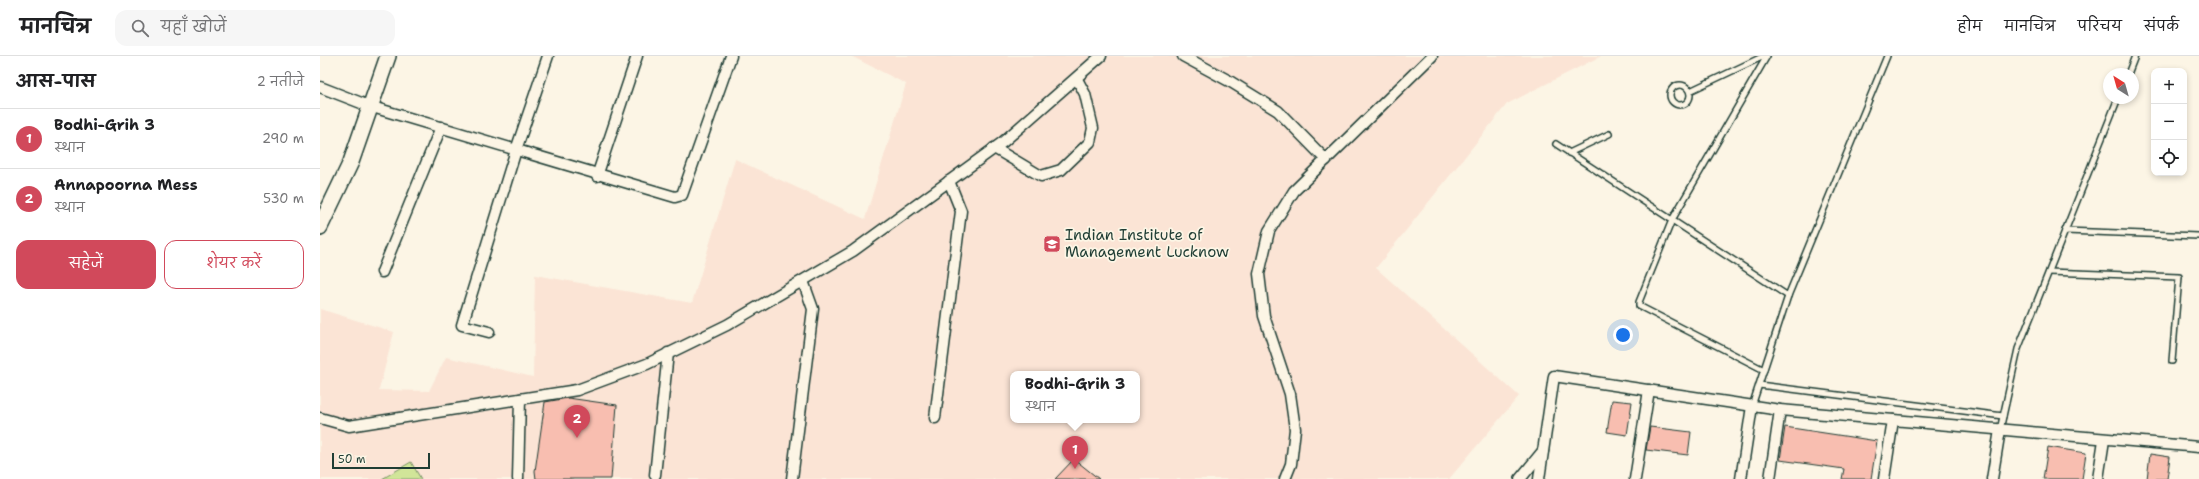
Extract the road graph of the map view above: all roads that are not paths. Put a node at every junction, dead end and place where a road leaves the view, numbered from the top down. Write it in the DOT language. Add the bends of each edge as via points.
graph roads {
  1 [pos="388,56"];
  2 [pos="548,56"];
  3 [pos="637,56"];
  4 [pos="731,56"];
  5 [pos="1101,56"];
  6 [pos="1183,56"];
  7 [pos="1432,56"];
  8 [pos="1764,56"];
  9 [pos="1767,56"];
  10 [pos="1887,56"];
  11 [pos="2135,56"];
  12 [pos="2130,68"];
  13 [pos="1077,79"];
  14 [pos="320,87"];
  15 [pos="1690,91"];
  16 [pos="2116,104"];
  17 [pos="368,106"];
  18 [pos="441,128"];
  19 [pos="1609,134"];
  20 [pos="1556,144"];
  21 [pos="994,148"];
  22 [pos="516,150"];
  23 [pos="1569,153"];
  24 [pos="1326,160"];
  25 [pos="597,176"];
  26 [pos="949,181"];
  27 [pos="1672,220"];
  28 [pos="320,227"];
  29 [pos="2065,231"];
  30 [pos="2198,236"];
  31 [pos="382,272"];
  32 [pos="2049,272"];
  33 [pos="803,280"];
  34 [pos="1788,296"];
  35 [pos="489,332"];
  36 [pos="668,353"];
  37 [pos="2172,361"];
  38 [pos="1764,370"];
  39 [pos="1759,385"];
  40 [pos="1649,390"];
  41 [pos="520,399"];
  42 [pos="1752,406"];
  43 [pos="1780,410"];
  44 [pos="2003,416"];
  45 [pos="320,418"];
  46 [pos="935,418"];
  47 [pos="1894,420"];
  48 [pos="2000,430"];
  49 [pos="2104,440"];
  50 [pos="2199,447"];
  51 [pos="1543,450"];
  52 [pos="655,475"];
  53 [pos="518,479"];
  54 [pos="792,479"];
  55 [pos="1285,479"];
  56 [pos="1520,479"];
  57 [pos="1539,479"];
  58 [pos="1635,479"];
  59 [pos="1741,479"];
  60 [pos="1770,479"];
  61 [pos="1884,479"];
  62 [pos="1992,479"];
  63 [pos="2098,479"];
  1 -- 17 [label="street"];
  2 -- 22 [label="street"];
  3 -- 25 [label="street"];
  4 -- 25 [label="street" via="682,195 675,197"];
  5 -- 13 [label="street"];
  6 -- 24 [label="street" via="1278,111"];
  7 -- 24 [label="street"];
  8 -- 15 [label="lane"];
  9 -- 27 [label="lane"];
  10 -- 34 [label="lane"];
  11 -- 12 [label="lane"];
  13 -- 21 [label="street"];
  13 -- 21 [label="street" via="1085,94 1093,128 1090,142 1061,170 1040,176"];
  14 -- 17 [label="street"];
  15 -- 15 [label="lane" via="1689,101 1684,105 1674,104 1670,98 1672,88 1678,84"];
  16 -- 29 [label="lane"];
  17 -- 18 [label="street"];
  17 -- 28 [label="street" via="351,162"];
  18 -- 22 [label="street"];
  18 -- 31 [label="street"];
  19 -- 23 [label="lane"];
  20 -- 23 [label="lane"];
  21 -- 26 [label="street"];
  22 -- 25 [label="street"];
  22 -- 35 [label="street" via="462,325"];
  23 -- 27 [label="lane"];
  24 -- 55 [label="street" via="1294,191 1269,231 1259,274 1264,316 1290,394 1295,429"];
  26 -- 33 [label="street" via="854,250"];
  26 -- 46 [label="street" via="961,211"];
  27 -- 34 [label="lane"];
  27 -- 38 [label="lane" via="1638,302 1639,306"];
  29 -- 30 [label="lane"];
  29 -- 32 [label="lane"];
  32 -- 37 [label="lane" via="2179,276"];
  32 -- 44 [label="lane" via="2018,349"];
  33 -- 36 [label="street" via="727,325"];
  33 -- 54 [label="street" via="813,309"];
  34 -- 38 [label="lane"];
  36 -- 41 [label="street" via="577,390"];
  36 -- 52 [label="street"];
  38 -- 39 [label="lane"];
  39 -- 42 [label="lane"];
  39 -- 44 [label="lane"];
  40 -- 42 [label="street"];
  40 -- 51 [label="street" via="1554,376"];
  40 -- 58 [label="street"];
  41 -- 45 [label="street" via="349,426"];
  41 -- 53 [label="street"];
  42 -- 43 [label="street"];
  42 -- 59 [label="street"];
  43 -- 47 [label="street"];
  43 -- 60 [label="street"];
  44 -- 48 [label="lane"];
  47 -- 48 [label="street"];
  47 -- 61 [label="street"];
  48 -- 49 [label="street"];
  48 -- 62 [label="street"];
  49 -- 50 [label="street"];
  49 -- 63 [label="street"];
  51 -- 56 [label="street"];
  51 -- 57 [label="street"];
}
